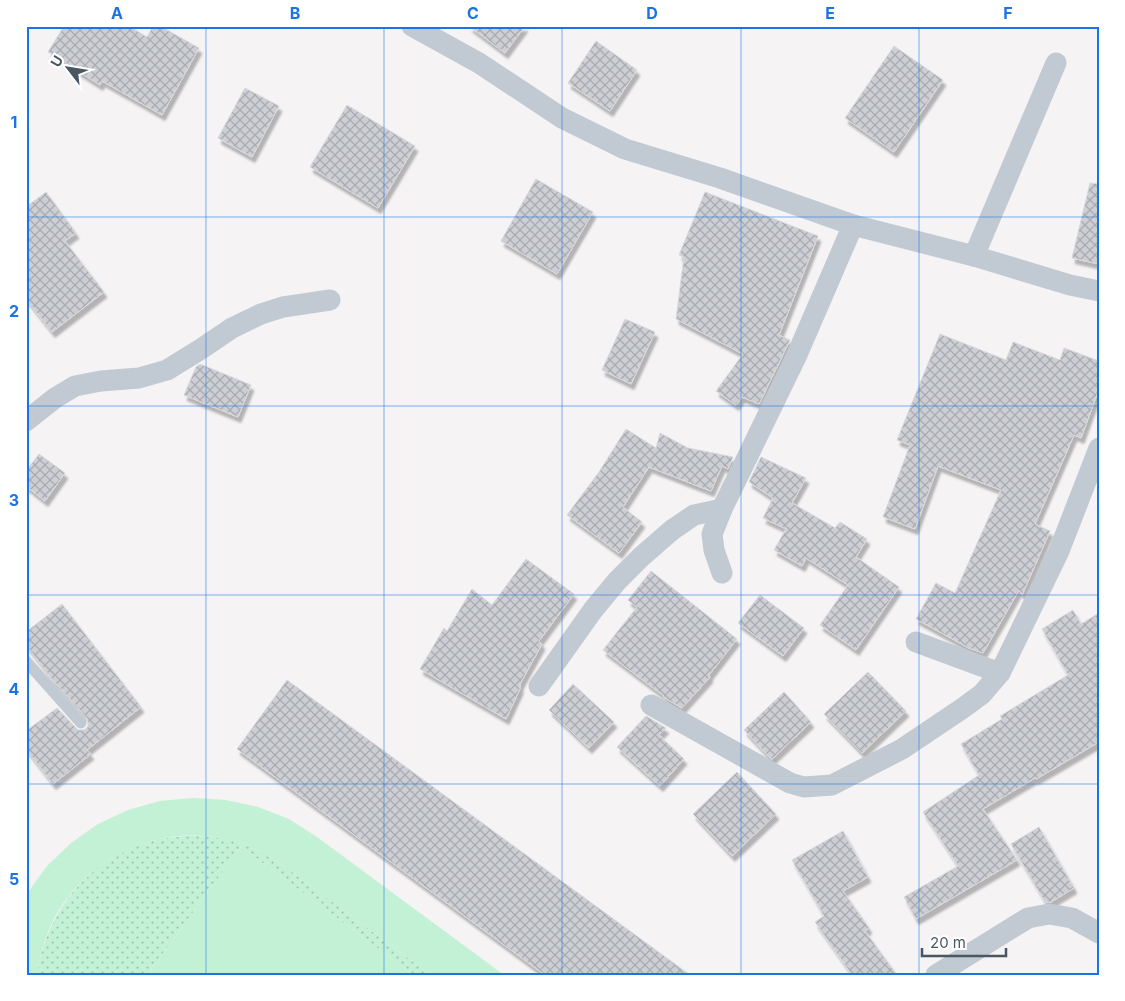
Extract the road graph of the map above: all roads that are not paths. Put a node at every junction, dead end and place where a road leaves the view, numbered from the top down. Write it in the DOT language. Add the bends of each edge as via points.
graph roads {
  1 [pos="412,26"];
  2 [pos="1056,63"];
  3 [pos="854,225"];
  4 [pos="974,256"];
  5 [pos="1099,291"];
  6 [pos="330,300"];
  7 [pos="26,421"];
  8 [pos="1099,448"];
  9 [pos="722,509"];
  10 [pos="722,573"];
  11 [pos="916,642"];
  12 [pos="26,660"];
  13 [pos="1000,673"];
  14 [pos="539,686"];
  15 [pos="650,705"];
  16 [pos="81,723"];
  17 [pos="1099,933"];
  18 [pos="936,975"];
  1 -- 3 [label="street" via="479,63 562,118 625,149"];
  2 -- 4 [label="street"];
  3 -- 4 [label="street"];
  3 -- 9 [label="street" via="796,357"];
  4 -- 5 [label="street"];
  6 -- 7 [label="street" via="261,314 232,328 167,370 139,378 75,386"];
  8 -- 13 [label="street" via="1058,550"];
  9 -- 10 [label="street" via="712,534"];
  9 -- 14 [label="street" via="694,515 641,557 593,610"];
  11 -- 13 [label="street"];
  12 -- 16 [label="lane"];
  13 -- 15 [label="street" via="982,694 902,749 832,785 804,787 790,783"];
  17 -- 18 [label="street" via="1072,918 1049,914 1028,918"];
}
